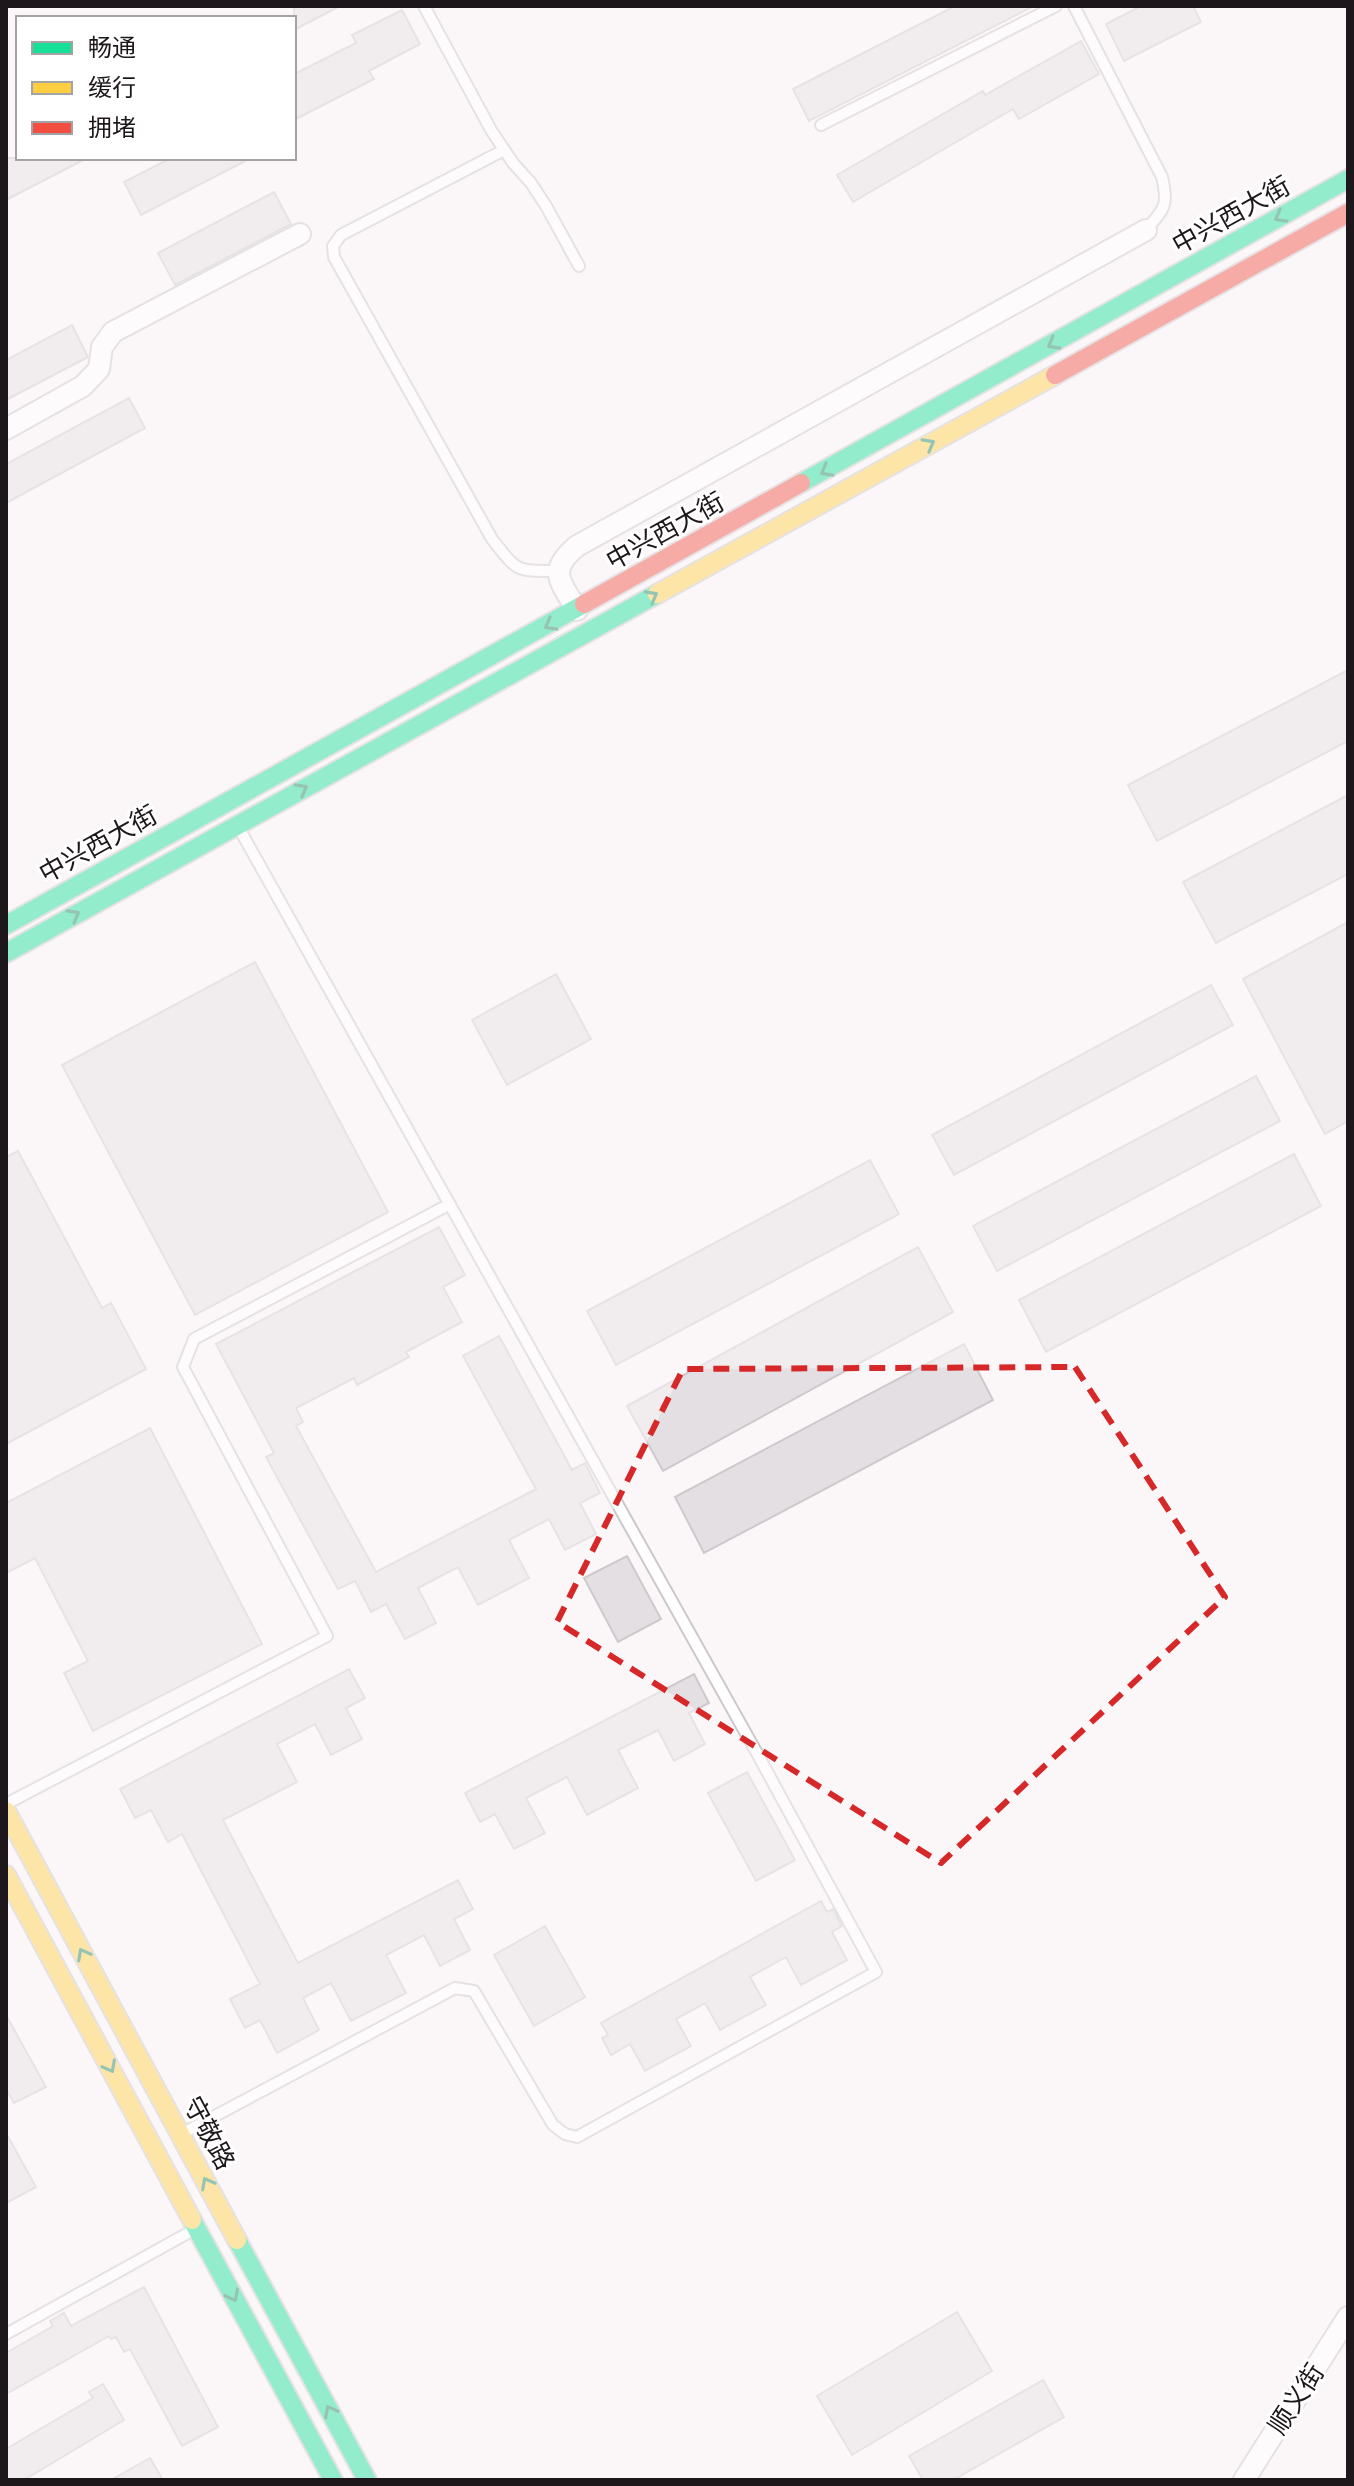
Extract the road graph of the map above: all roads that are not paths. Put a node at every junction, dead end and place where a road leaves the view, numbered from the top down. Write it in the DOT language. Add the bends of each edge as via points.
graph roads {
  1 [pos="424,6"];
  2 [pos="1056,6"];
  3 [pos="1074,6"];
  4 [pos="821,125"];
  5 [pos="504,150"];
  6 [pos="1348,179"];
  7 [pos="1348,213"];
  8 [pos="1146,230"];
  9 [pos="300,234"];
  10 [pos="579,266"];
  11 [pos="6,429"];
  12 [pos="557,571"];
  13 [pos="577,610"];
  14 [pos="238,825"];
  15 [pos="6,925"];
  16 [pos="6,953"];
  17 [pos="450,1204"];
  18 [pos="6,1804"];
  19 [pos="6,1811"];
  20 [pos="9,1889"];
  21 [pos="180,2134"];
  22 [pos="197,2228"];
  23 [pos="1348,2317"];
  24 [pos="6,2334"];
  25 [pos="333,2480"];
  26 [pos="367,2480"];
  27 [pos="1244,2480"];
  1 -- 5 [label="lane"];
  2 -- 4 [label="lane"];
  3 -- 8 [label="lane" via="1162,177 1165,207"];
  5 -- 10 [label="lane" via="546,206"];
  5 -- 12 [label="lane" via="341,235 333,246 334,257 492,539 522,571"];
  6 -- 13 [label="main road, 中兴西大街, one-way"];
  14 -- 7 [label="main road, 中兴西大街, one-way"];
  8 -- 12 [label="street" via="577,546 559,562"];
  9 -- 11 [label="street" via="113,332 102,347 99,369 83,386"];
  12 -- 13 [label="street"];
  13 -- 15 [label="main road, 中兴西大街, one-way"];
  16 -- 14 [label="main road, 中兴西大街, one-way"];
  14 -- 17 [label="lane"];
  17 -- 18 [label="lane" via="194,1339 183,1367 327,1636"];
  17 -- 21 [label="lane" via="876,1972 577,2137 553,2125 474,1991 464,1988 455,1988"];
  21 -- 19 [label="main road, 守敬路, one-way"];
  20 -- 22 [label="main road, one-way"];
  26 -- 21 [label="main road, 守敬路, one-way"];
  22 -- 24 [label="lane"];
  22 -- 25 [label="main road, one-way"];
  23 -- 27 [label="street, 顺义街"];
}
